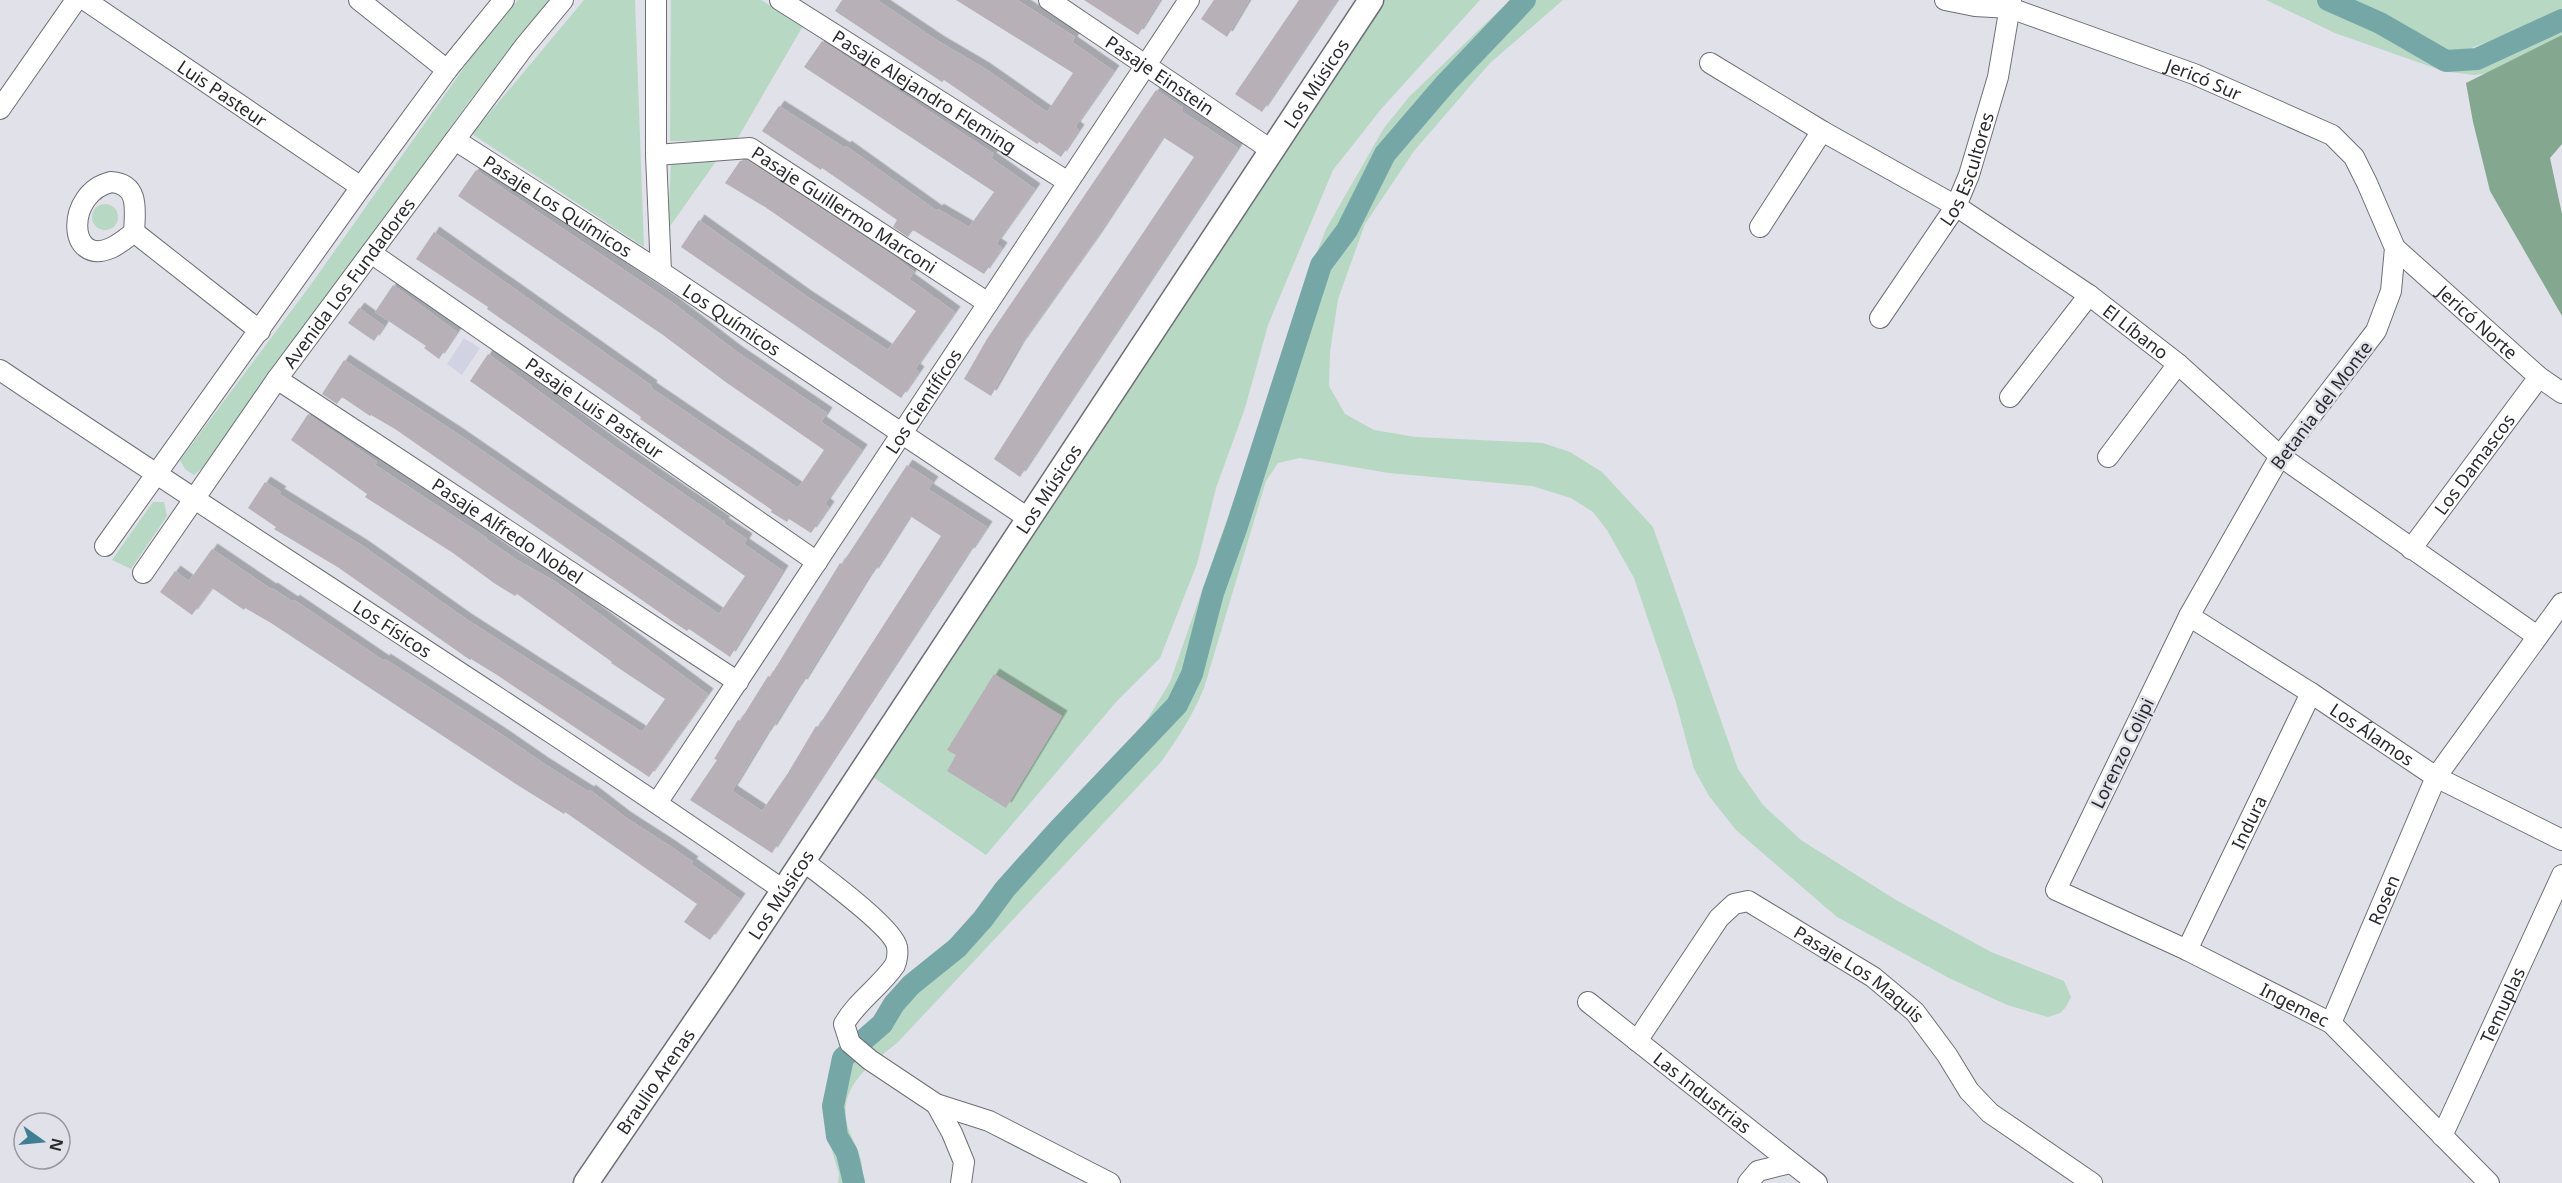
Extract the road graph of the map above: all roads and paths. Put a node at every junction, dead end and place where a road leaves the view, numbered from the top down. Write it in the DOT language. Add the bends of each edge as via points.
graph roads {
  1 [pos="76,0"];
  2 [pos="85,0"];
  3 [pos="359,0"];
  4 [pos="504,0"];
  5 [pos="563,0"];
  6 [pos="656,0"];
  7 [pos="780,0"];
  8 [pos="1049,0"];
  9 [pos="1189,0"];
  10 [pos="1371,0"];
  11 [pos="1945,0"];
  12 [pos="2010,4"];
  13 [pos="1710,63"];
  14 [pos="1147,64"];
  15 [pos="447,70"];
  16 [pos="0,109"];
  17 [pos="1822,131"];
  18 [pos="455,140"];
  19 [pos="1271,150"];
  20 [pos="656,155"];
  21 [pos="1068,182"];
  22 [pos="362,188"];
  23 [pos="1956,206"];
  24 [pos="1760,227"];
  25 [pos="134,232"];
  26 [pos="2395,248"];
  27 [pos="371,253"];
  28 [pos="661,272"];
  29 [pos="2089,295"];
  30 [pos="988,303"];
  31 [pos="1880,318"];
  32 [pos="260,331"];
  33 [pos="2178,363"];
  34 [pos="0,370"];
  35 [pos="2539,377"];
  36 [pos="277,380"];
  37 [pos="2562,393"];
  38 [pos="2010,397"];
  39 [pos="902,434"];
  40 [pos="2280,456"];
  41 [pos="2108,457"];
  42 [pos="156,475"];
  43 [pos="192,500"];
  44 [pos="1028,518"];
  45 [pos="105,546"];
  46 [pos="2411,549"];
  47 [pos="817,562"];
  48 [pos="143,573"];
  49 [pos="2562,603"];
  50 [pos="2189,616"];
  51 [pos="2537,636"];
  52 [pos="738,681"];
  53 [pos="2311,693"];
  54 [pos="2436,777"];
  55 [pos="657,804"];
  56 [pos="2562,840"];
  57 [pos="802,860"];
  58 [pos="2562,875"];
  59 [pos="783,890"];
  60 [pos="2056,890"];
  61 [pos="2187,950"];
  62 [pos="725,979"];
  63 [pos="1588,1002"];
  64 [pos="2331,1023"];
  65 [pos="1637,1041"];
  66 [pos="936,1104"];
  67 [pos="2442,1136"];
  68 [pos="1790,1163"];
  69 [pos="586,1183"];
  70 [pos="961,1183"];
  71 [pos="1110,1183"];
  72 [pos="1748,1183"];
  73 [pos="1817,1183"];
  74 [pos="2092,1183"];
  75 [pos="2488,1183"];
  1 -- 16 [label="street"];
  2 -- 22 [label="street, Luis Pasteur"];
  3 -- 15 [label="street"];
  4 -- 15 [label="street"];
  5 -- 18 [label="street, Avenida Los Fundadores"];
  6 -- 20 [label="street"];
  7 -- 21 [label="street, Pasaje Alejandro Fleming"];
  8 -- 14 [label="street, Pasaje Einstein"];
  9 -- 14 [label="street, Los Científicos"];
  10 -- 19 [label="street, Los Músicos"];
  11 -- 12 [label="street, Jericó Sur" via="1975,6"];
  12 -- 23 [label="street, Los Escultores" via="1990,111"];
  12 -- 26 [label="street, Jericó Sur" via="2194,74 2332,135 2354,157"];
  13 -- 17 [label="street, El Líbano"];
  14 -- 19 [label="street, Pasaje Einstein"];
  14 -- 21 [label="street, Los Científicos"];
  15 -- 22 [label="street"];
  17 -- 23 [label="street, El Líbano"];
  17 -- 24 [label="street"];
  18 -- 27 [label="street, Avenida Los Fundadores"];
  18 -- 28 [label="street, Pasaje Los Químicos"];
  19 -- 44 [label="street, Los Músicos"];
  20 -- 28 [label="street"];
  20 -- 30 [label="street, Pasaje Guillermo Marconi" via="750,148"];
  21 -- 30 [label="street, Los Científicos"];
  22 -- 32 [label="street"];
  23 -- 29 [label="street, El Líbano"];
  23 -- 31 [label="street, Los Escultores"];
  25 -- 32 [label="street"];
  26 -- 35 [label="street, Jericó Norte"];
  26 -- 40 [label="street, Betania del Monte" via="2391,291 2376,331"];
  27 -- 36 [label="street, Avenida Los Fundadores"];
  27 -- 47 [label="street, Pasaje Luis Pasteur"];
  28 -- 39 [label="street, Los Químicos"];
  29 -- 33 [label="street, El Líbano"];
  29 -- 38 [label="street"];
  30 -- 39 [label="street, Los Científicos"];
  32 -- 42 [label="street"];
  33 -- 40 [label="street, El Líbano"];
  33 -- 41 [label="street"];
  34 -- 42 [label="street, Los Físicos"];
  35 -- 37 [label="street, Jericó Norte"];
  35 -- 46 [label="street, Los Damascos"];
  36 -- 43 [label="street, Avenida Los Fundadores"];
  36 -- 52 [label="street, Pasaje Alfredo Nobel"];
  39 -- 44 [label="street, Los Químicos"];
  39 -- 47 [label="street, Los Científicos"];
  40 -- 46 [label="street, El Líbano"];
  40 -- 50 [label="street, Betania del Monte"];
  42 -- 43 [label="street, Los Físicos"];
  42 -- 45 [label="street"];
  43 -- 48 [label="street, Avenida Los Fundadores"];
  43 -- 55 [label="street, Los Físicos"];
  44 -- 57 [label="street, Los Músicos"];
  46 -- 51 [label="street, El Líbano"];
  47 -- 52 [label="street, Los Científicos"];
  49 -- 51 [label="street, Rosen"];
  50 -- 53 [label="street, Los Álamos"];
  50 -- 60 [label="street, Lorenzo Colipi"];
  51 -- 54 [label="street, Rosen"];
  52 -- 55 [label="street, Los Científicos"];
  53 -- 54 [label="street, Los Álamos"];
  53 -- 61 [label="street, Indura"];
  54 -- 56 [label="street, Los Álamos"];
  54 -- 64 [label="street, Rosen"];
  55 -- 59 [label="street, Los Físicos"];
  57 -- 59 [label="street, Los Músicos"];
  57 -- 66 [label="street" via="887,930 898,946 897,963 852,1009 844,1024 850,1043"];
  58 -- 67 [label="street, Temuplas"];
  59 -- 62 [label="street, Los Músicos"];
  60 -- 61 [label="street, Ingemec"];
  61 -- 64 [label="street, Ingemec"];
  62 -- 69 [label="street, Braulio Arenas"];
  63 -- 65 [label="street, Las Industrias"];
  64 -- 67 [label="street, Ingemec"];
  65 -- 68 [label="street, Las Industrias"];
  65 -- 74 [label="street, Pasaje Los Maquis" via="1719,918 1734,904 1748,901 1873,977 1915,1012 1969,1091 1990,1113"];
  66 -- 70 [label="street" via="964,1162"];
  66 -- 71 [label="street" via="989,1121"];
  67 -- 75 [label="street, Ingemec"];
  68 -- 72 [label="street" via="1758,1171"];
  68 -- 73 [label="street, Las Industrias"];
}
